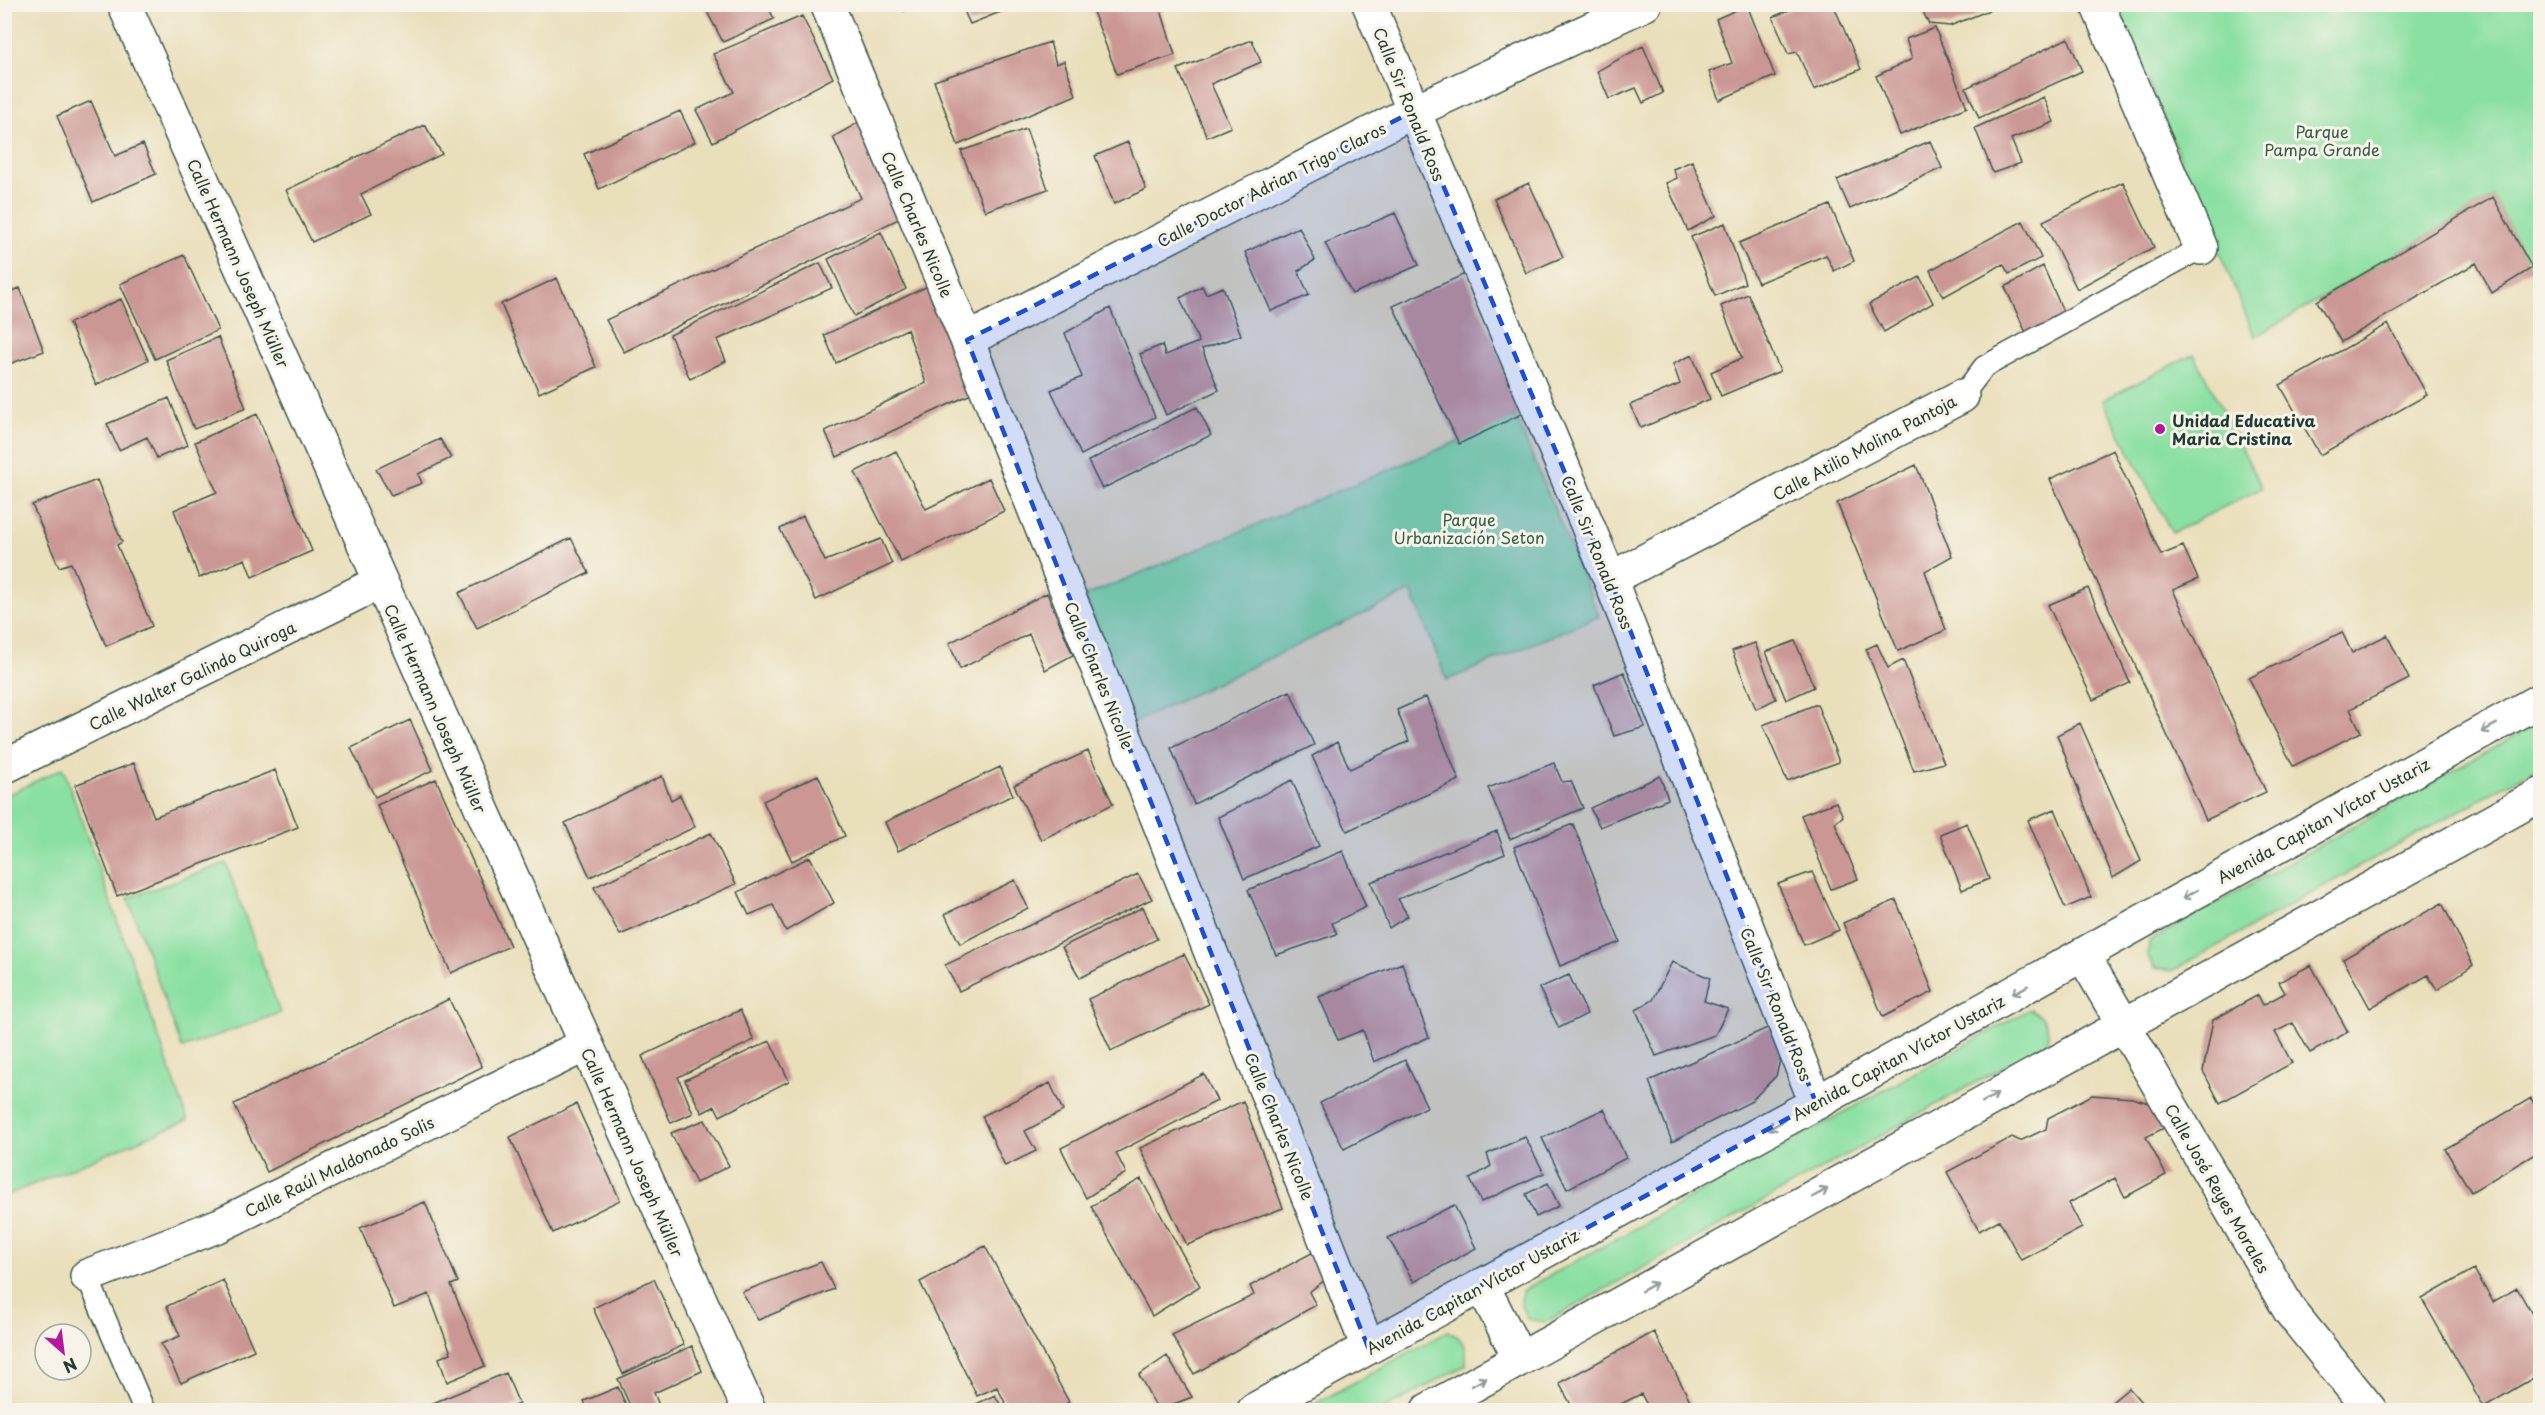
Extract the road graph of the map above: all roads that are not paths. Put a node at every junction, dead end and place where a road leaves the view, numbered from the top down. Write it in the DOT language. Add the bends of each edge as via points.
graph roads {
  1 [pos="124,4"];
  2 [pos="827,4"];
  3 [pos="1369,4"];
  4 [pos="1645,4"];
  5 [pos="2097,4"];
  6 [pos="1412,112"];
  7 [pos="2201,248"];
  8 [pos="967,340"];
  9 [pos="1962,396"];
  10 [pos="1610,579"];
  11 [pos="380,582"];
  12 [pos="2541,700"];
  13 [pos="4,767"];
  14 [pos="2541,795"];
  15 [pos="2083,955"];
  16 [pos="2122,1024"];
  17 [pos="585,1045"];
  18 [pos="1816,1103"];
  19 [pos="87,1276"];
  20 [pos="1482,1285"];
  21 [pos="1368,1347"];
  22 [pos="1520,1359"];
  23 [pos="144,1410"];
  24 [pos="749,1410"];
  25 [pos="1254,1410"];
  26 [pos="1428,1410"];
  27 [pos="2370,1410"];
  1 -- 11 [label="street, Calle Hermann Joseph Müller"];
  2 -- 8 [label="street, Calle Charles Nicolle"];
  3 -- 6 [label="street, Calle Sir Ronald Ross"];
  4 -- 6 [label="street, Calle Doctor Adrian Trigo Claros"];
  5 -- 7 [label="street"];
  6 -- 8 [label="street, Calle Doctor Adrian Trigo Claros"];
  6 -- 10 [label="street, Calle Sir Ronald Ross"];
  7 -- 9 [label="lane, Calle Atilio Molina Pantoja" via="1984,367"];
  8 -- 21 [label="street, Calle Charles Nicolle"];
  9 -- 10 [label="street, Calle Atilio Molina Pantoja"];
  10 -- 18 [label="street, Calle Sir Ronald Ross"];
  11 -- 13 [label="street, Calle Walter Galindo Quiroga"];
  11 -- 17 [label="street, Calle Hermann Joseph Müller"];
  12 -- 15 [label="street, Avenida Capitan Víctor Ustariz, one-way"];
  14 -- 16 [label="street"];
  15 -- 16 [label="street, Calle José Reyes Morales"];
  15 -- 18 [label="street, Avenida Capitan Víctor Ustariz, one-way"];
  22 -- 16 [label="street, one-way"];
  16 -- 27 [label="street, Calle José Reyes Morales" via="2290,1311"];
  17 -- 19 [label="street, Calle Raúl Maldonado Solis" via="220,1225"];
  17 -- 24 [label="street, Calle Hermann Joseph Müller"];
  18 -- 20 [label="street, Avenida Capitan Víctor Ustariz, one-way"];
  19 -- 23 [label="lane"];
  20 -- 21 [label="street, Avenida Capitan Víctor Ustariz"];
  20 -- 22 [label="street"];
  21 -- 25 [label="street, Avenida Capitan Víctor Ustariz"];
  26 -- 22 [label="street, one-way"];
}
